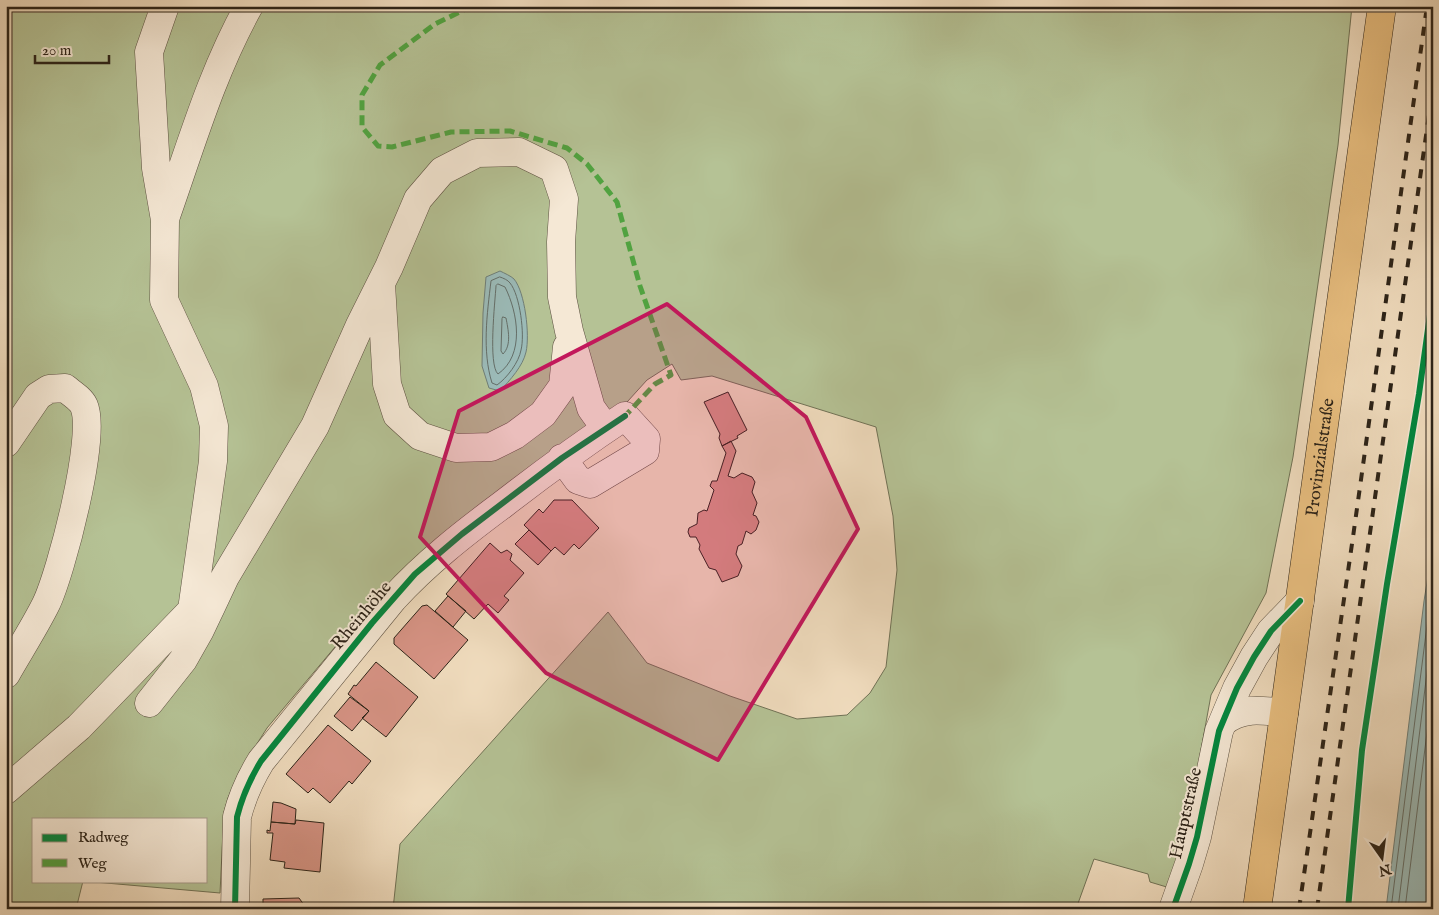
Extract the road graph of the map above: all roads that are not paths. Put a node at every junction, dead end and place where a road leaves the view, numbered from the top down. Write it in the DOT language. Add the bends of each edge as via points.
graph roads {
  1 [pos="165,6"];
  2 [pos="249,6"];
  3 [pos="1382,6"];
  4 [pos="164,220"];
  5 [pos="380,281"];
  6 [pos="569,331"];
  7 [pos="616,422"];
  8 [pos="6,443"];
  9 [pos="562,458"];
  10 [pos="1300,601"];
  11 [pos="201,610"];
  12 [pos="6,674"];
  13 [pos="149,703"];
  14 [pos="1284,713"];
  15 [pos="1223,722"];
  16 [pos="6,790"];
  17 [pos="235,909"];
  18 [pos="1173,909"];
  19 [pos="1257,909"];
  1 -- 4 [label="street" via="149,52 156,168"];
  2 -- 4 [label="street" via="232,36"];
  3 -- 10 [label="main road, Provinzialstraße"];
  4 -- 11 [label="street" via="164,300 204,386 214,426"];
  5 -- 6 [label="street" via="387,384 397,415 420,436 456,448 491,447 515,435 543,414 563,386"];
  5 -- 6 [label="street" via="418,199 442,171 477,153 519,152 554,169 564,199 562,297"];
  5 -- 11 [label="street" via="315,426 225,577"];
  6 -- 7 [label="street" via="591,408"];
  7 -- 9 [label="street, Rheinhöhe"];
  7 -- 9 [label="street" via="646,439 645,451 590,484 578,480"];
  8 -- 12 [label="street" via="38,396 49,389 65,388 84,406 87,441 70,534 47,603"];
  9 -- 17 [label="street, Rheinhöhe" via="415,574 261,761 240,803 237,817"];
  10 -- 14 [label="main road, Provinzialstraße"];
  10 -- 15 [label="street, Hauptstraße" via="1271,631 1254,657"];
  11 -- 13 [label="street" via="200,630 183,660"];
  11 -- 16 [label="street" via="79,727"];
  14 -- 15 [label="street" via="1250,710 1239,712"];
  14 -- 19 [label="main road, Provinzialstraße"];
  15 -- 18 [label="street, Hauptstraße" via="1215,745 1197,837"];
}
